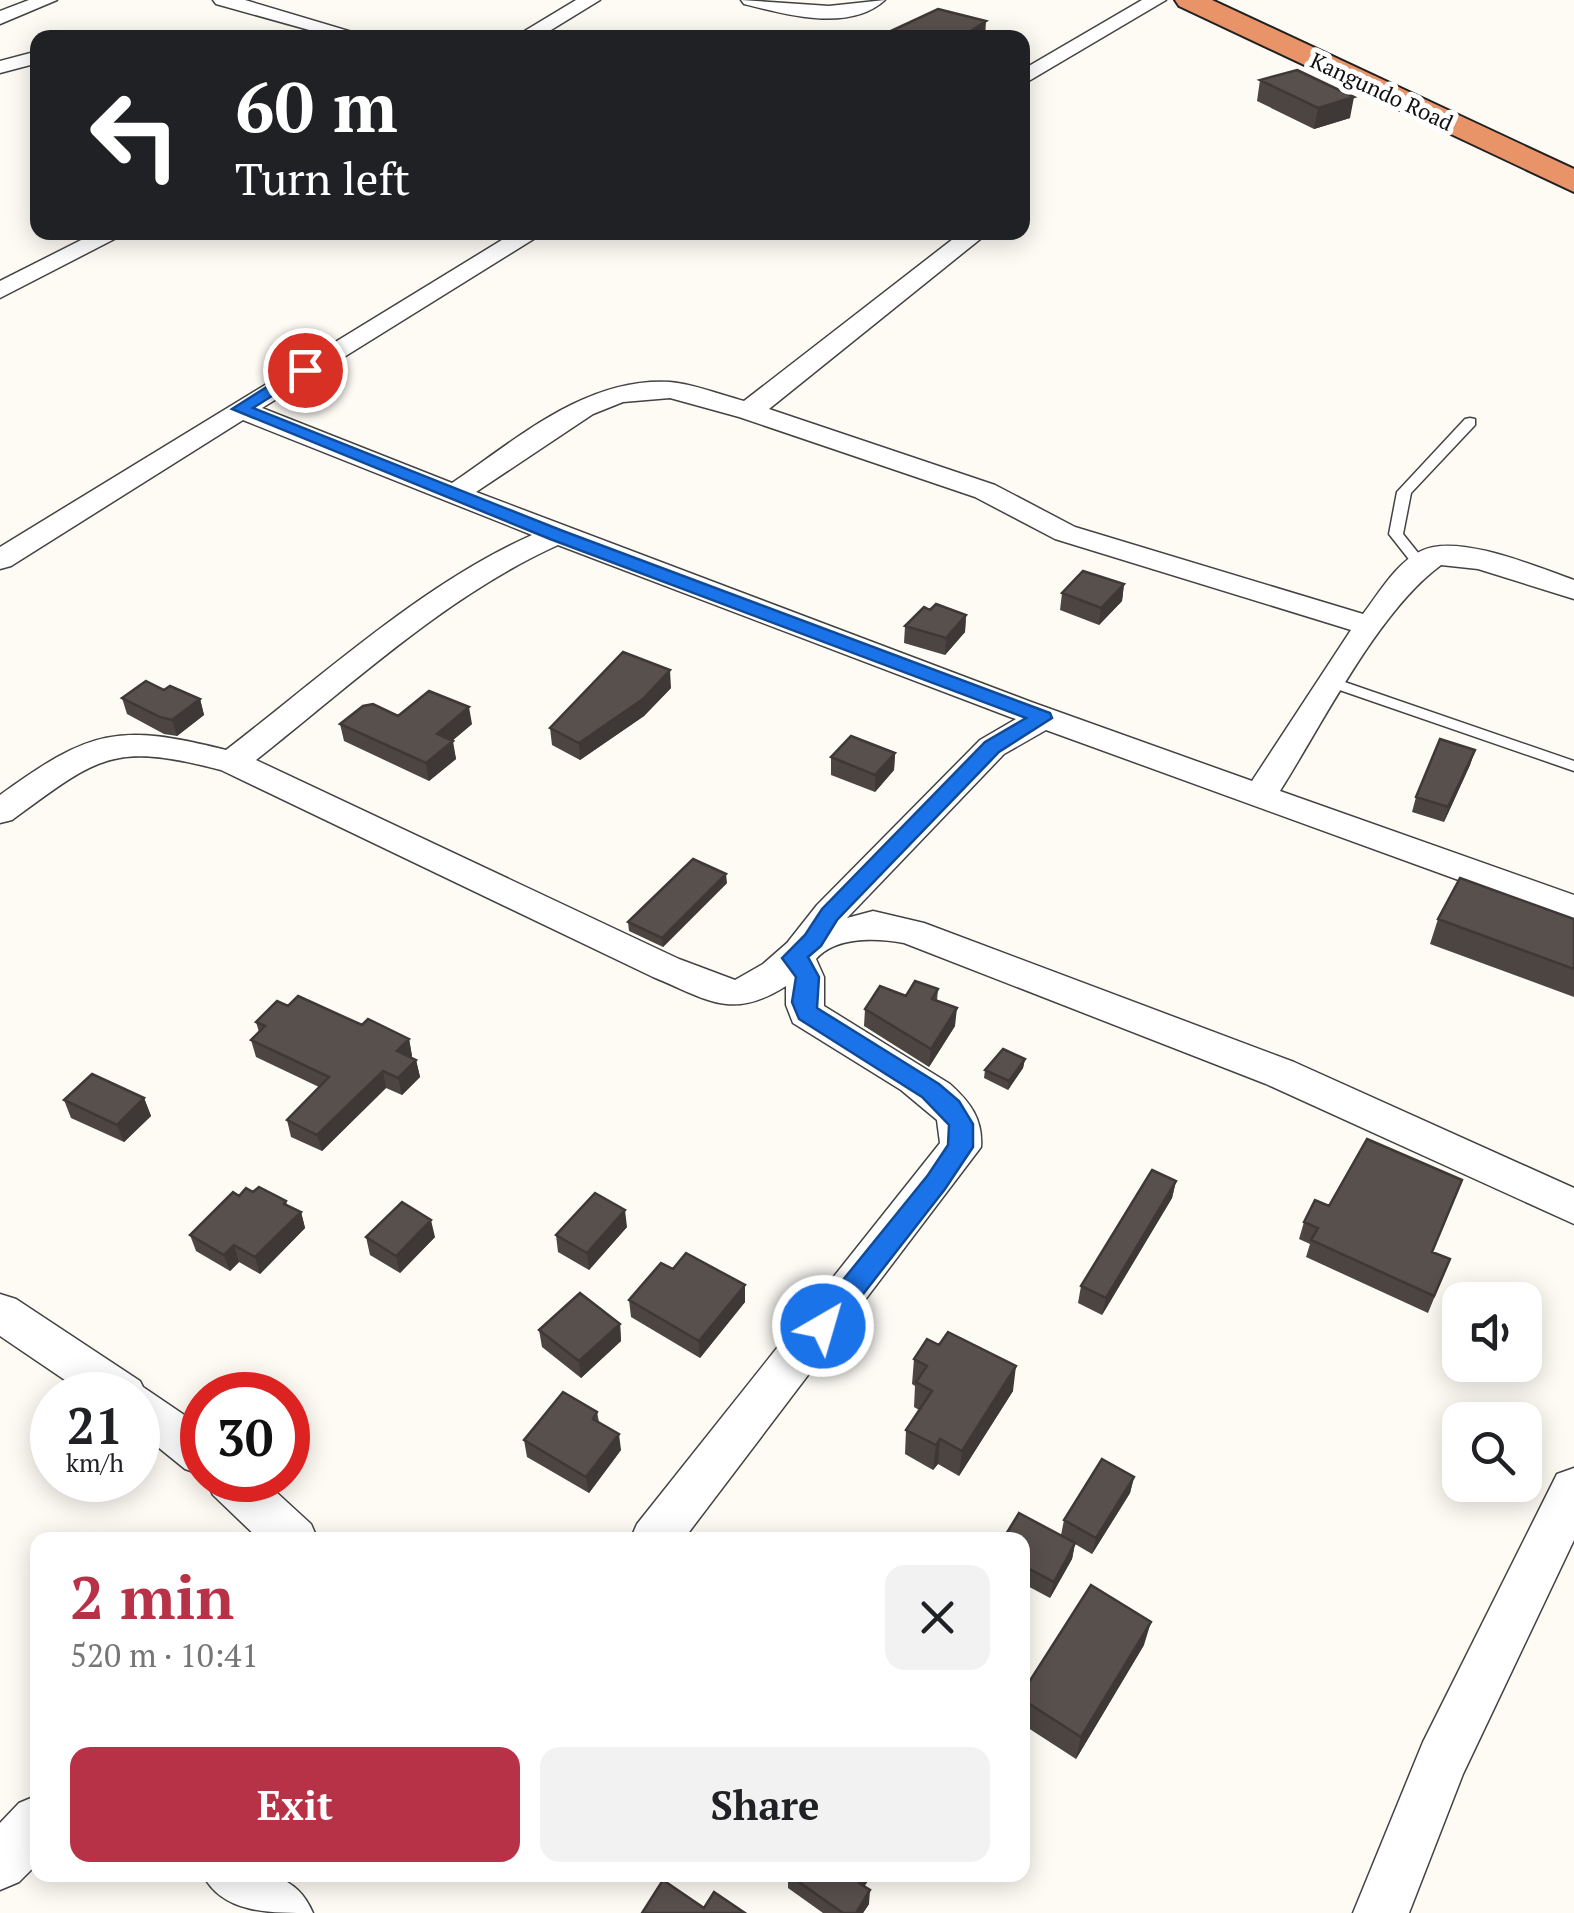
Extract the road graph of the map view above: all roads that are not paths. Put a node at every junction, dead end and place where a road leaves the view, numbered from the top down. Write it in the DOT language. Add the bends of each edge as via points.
graph roads {
  1 [pos="47,0"];
  2 [pos="223,0"];
  3 [pos="590,0"];
  4 [pos="751,0"];
  5 [pos="875,0"];
  6 [pos="1156,0"];
  7 [pos="1189,0"];
  8 [pos="0,18"];
  9 [pos="333,30"];
  10 [pos="537,30"];
  11 [pos="30,59"];
  12 [pos="0,67"];
  13 [pos="1030,73"];
  14 [pos="1574,182"];
  15 [pos="100,240"];
  16 [pos="520,240"];
  17 [pos="967,240"];
  18 [pos="0,291"];
  19 [pos="240,409"];
  20 [pos="749,412"];
  21 [pos="1470,422"];
  22 [pos="454,494"];
  23 [pos="556,535"];
  24 [pos="0,560"];
  25 [pos="1420,564"];
  26 [pos="1574,590"];
  27 [pos="1370,626"];
  28 [pos="1333,683"];
  29 [pos="1042,718"];
  30 [pos="232,762"];
  31 [pos="1574,766"];
  32 [pos="1261,794"];
  33 [pos="0,812"];
  34 [pos="1574,908"];
  35 [pos="803,949"];
  36 [pos="1574,1207"];
  37 [pos="0,1312"];
  38 [pos="90,1372"];
  39 [pos="160,1421"];
  40 [pos="180,1437"];
  41 [pos="1574,1490"];
  42 [pos="253,1502"];
  43 [pos="285,1532"];
  44 [pos="660,1532"];
  45 [pos="30,1831"];
  46 [pos="0,1863"];
  47 [pos="240,1882"];
  48 [pos="285,1913"];
  49 [pos="1381,1913"];
  1 -- 8 [label="street"];
  2 -- 9 [label="street"];
  3 -- 10 [label="street"];
  4 -- 5 [label="street" via="828,14"];
  6 -- 13 [label="street" via="1119,11"];
  7 -- 14 [label="highway, Kangundo Road"];
  11 -- 12 [label="street"];
  15 -- 18 [label="street"];
  16 -- 19 [label="street"];
  17 -- 20 [label="street"];
  19 -- 22 [label="street"];
  19 -- 24 [label="street"];
  20 -- 22 [label="street" via="671,390 604,398"];
  20 -- 27 [label="street" via="984,491 1065,533"];
  21 -- 25 [label="lane" via="1404,492 1396,534"];
  22 -- 23 [label="street"];
  23 -- 29 [label="street"];
  23 -- 30 [label="street" via="512,555 409,624"];
  25 -- 26 [label="street" via="1432,557 1465,558"];
  25 -- 27 [label="street"];
  27 -- 28 [label="street"];
  28 -- 31 [label="lane"];
  28 -- 32 [label="street"];
  29 -- 32 [label="street"];
  29 -- 35 [label="street" via="992,747"];
  30 -- 33 [label="street" via="118,744 49,777"];
  30 -- 35 [label="street" via="732,994 765,982"];
  32 -- 34 [label="street"];
  35 -- 36 [label="street" via="873,924 910,932 1280,1073"];
  35 -- 44 [label="street" via="807,1013 930,1090 961,1124 960,1147"];
  37 -- 38 [label="street"];
  39 -- 40 [label="street"];
  41 -- 49 [label="street" via="1442,1761"];
  42 -- 43 [label="street"];
  45 -- 46 [label="street"];
  47 -- 48 [label="street"];
}
